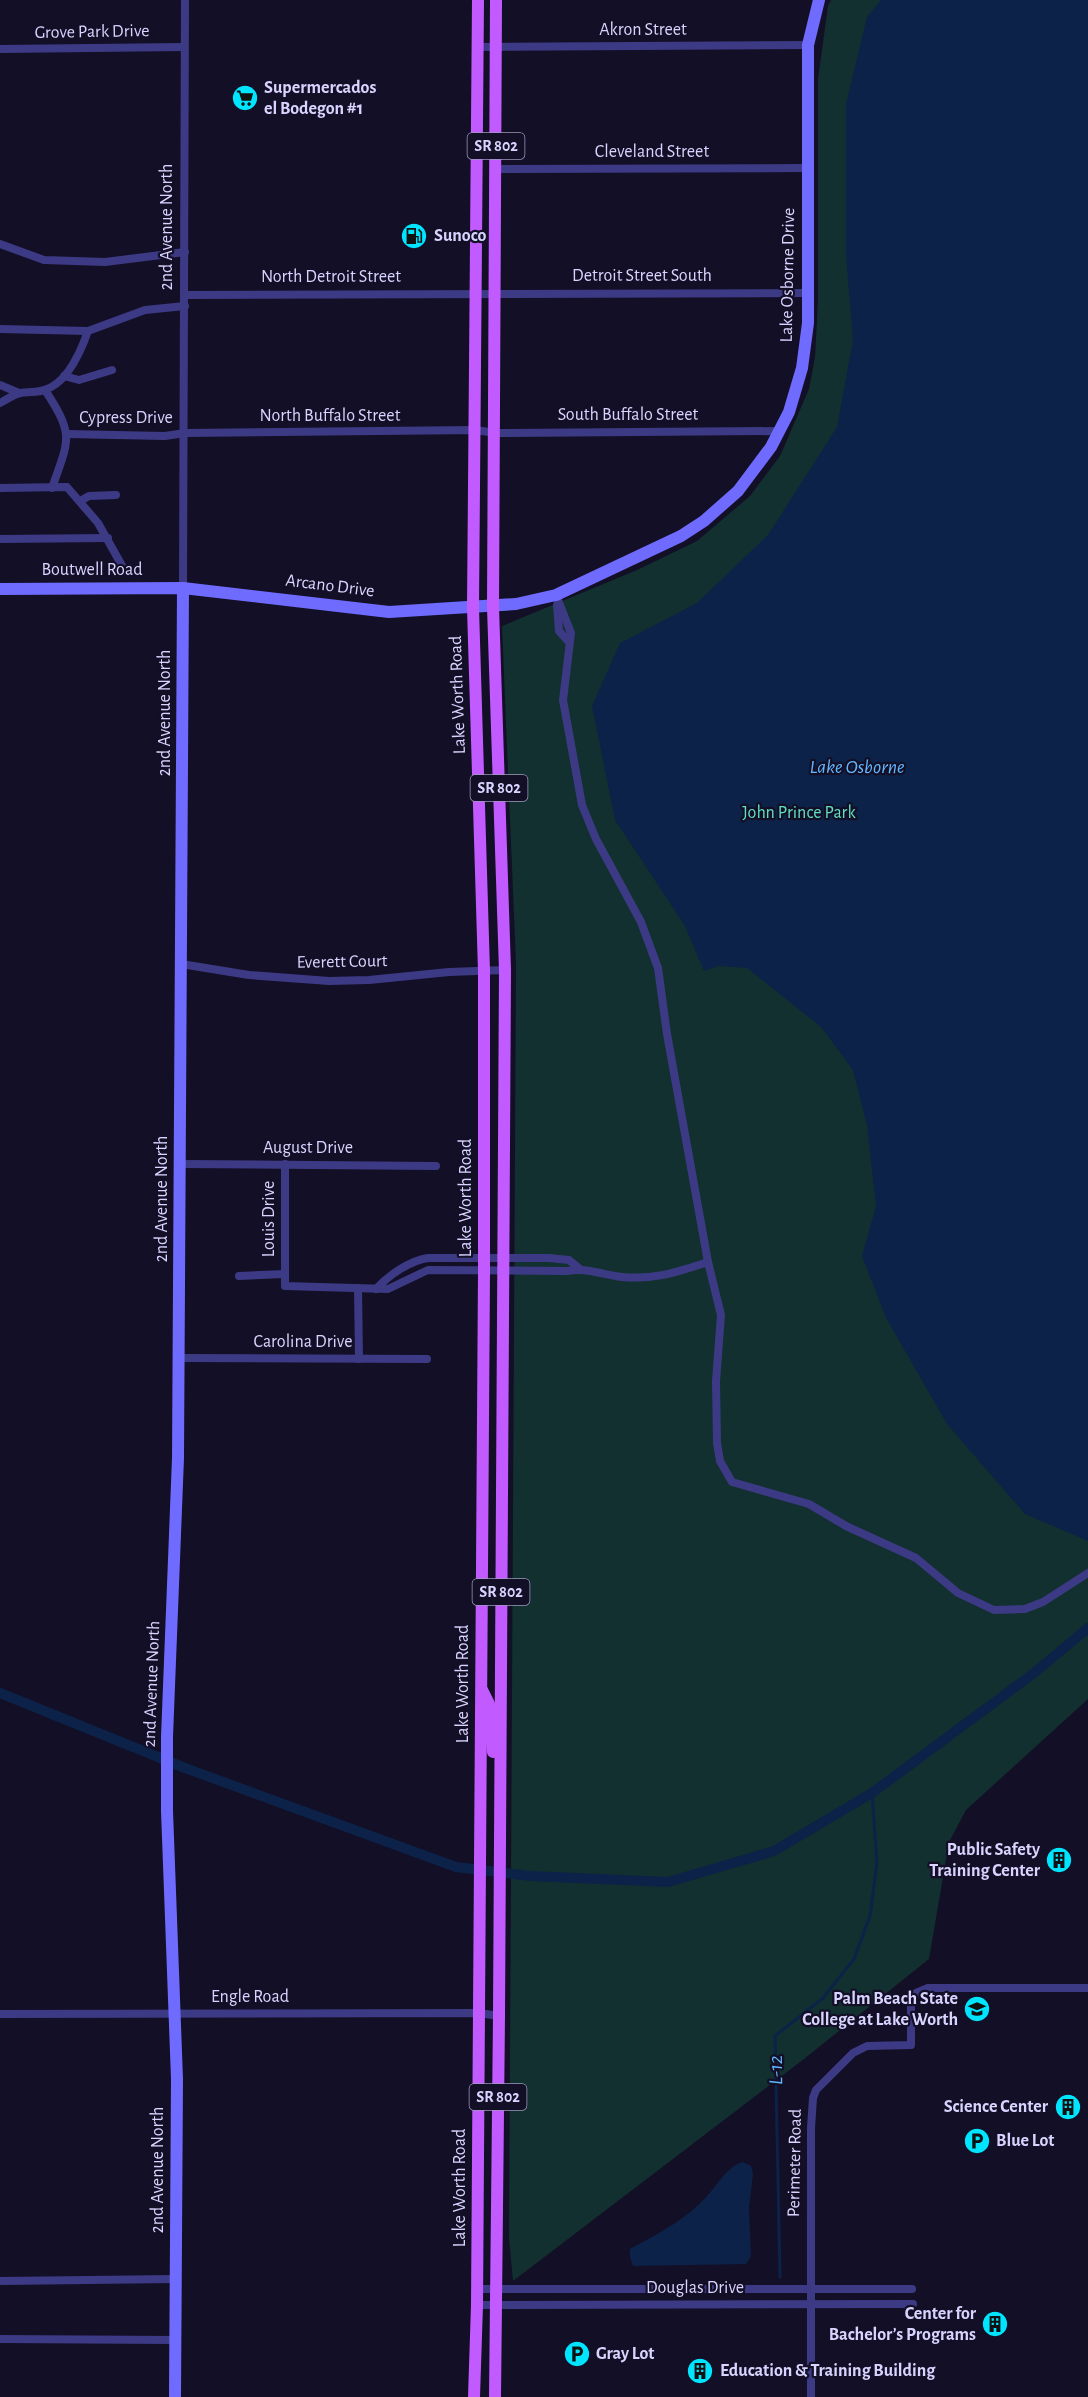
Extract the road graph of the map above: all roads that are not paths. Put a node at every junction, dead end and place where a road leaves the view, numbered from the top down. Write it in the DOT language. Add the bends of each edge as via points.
graph roads {
  1 [pos="185,0"];
  2 [pos="478,0"];
  3 [pos="496,0"];
  4 [pos="819,0"];
  5 [pos="808,45"];
  6 [pos="184,47"];
  7 [pos="478,47"];
  8 [pos="496,47"];
  9 [pos="0,50"];
  10 [pos="808,168"];
  11 [pos="496,170"];
  12 [pos="0,244"];
  13 [pos="185,252"];
  14 [pos="477,292"];
  15 [pos="495,292"];
  16 [pos="808,293"];
  17 [pos="185,295"];
  18 [pos="185,306"];
  19 [pos="0,328"];
  20 [pos="88,331"];
  21 [pos="112,370"];
  22 [pos="64,376"];
  23 [pos="0,385"];
  24 [pos="45,390"];
  25 [pos="19,393"];
  26 [pos="0,404"];
  27 [pos="476,430"];
  28 [pos="780,430"];
  29 [pos="185,433"];
  30 [pos="495,433"];
  31 [pos="66,434"];
  32 [pos="0,488"];
  33 [pos="52,488"];
  34 [pos="116,495"];
  35 [pos="80,501"];
  36 [pos="108,538"];
  37 [pos="0,539"];
  38 [pos="125,571"];
  39 [pos="183,588"];
  40 [pos="0,589"];
  41 [pos="556,595"];
  42 [pos="493,607"];
  43 [pos="473,608"];
  44 [pos="181,964"];
  45 [pos="505,970"];
  46 [pos="484,971"];
  47 [pos="180,1164"];
  48 [pos="285,1164"];
  49 [pos="436,1166"];
  50 [pos="504,1257"];
  51 [pos="484,1258"];
  52 [pos="708,1262"];
  53 [pos="580,1269"];
  54 [pos="484,1272"];
  55 [pos="503,1272"];
  56 [pos="285,1274"];
  57 [pos="239,1276"];
  58 [pos="358,1288"];
  59 [pos="376,1289"];
  60 [pos="179,1358"];
  61 [pos="359,1359"];
  62 [pos="428,1359"];
  63 [pos="1088,1573"];
  64 [pos="480,1685"];
  65 [pos="500,1773"];
  66 [pos="1088,1988"];
  67 [pos="175,2013"];
  68 [pos="479,2013"];
  69 [pos="0,2014"];
  70 [pos="499,2016"];
  71 [pos="176,2279"];
  72 [pos="0,2281"];
  73 [pos="477,2289"];
  74 [pos="496,2289"];
  75 [pos="912,2289"];
  76 [pos="811,2290"];
  77 [pos="913,2304"];
  78 [pos="477,2305"];
  79 [pos="496,2305"];
  80 [pos="811,2305"];
  81 [pos="0,2340"];
  82 [pos="175,2340"];
  83 [pos="175,2397"];
  84 [pos="474,2397"];
  85 [pos="495,2397"];
  86 [pos="811,2397"];
  1 -- 6 [label="street, 2nd Avenue North"];
  2 -- 7 [label="main road, Lake Worth Road / SR 802"];
  3 -- 8 [label="main road, Lake Worth Road / SR 802"];
  4 -- 5 [label="street, Lake Osborne Drive"];
  5 -- 8 [label="street, Akron Street"];
  5 -- 10 [label="street, Lake Osborne Drive"];
  6 -- 9 [label="street, Grove Park Drive"];
  6 -- 13 [label="street, 2nd Avenue North"];
  7 -- 8 [label="street, Akron Street"];
  7 -- 14 [label="main road, Lake Worth Road / SR 802"];
  8 -- 11 [label="main road, Lake Worth Road / SR 802"];
  10 -- 11 [label="street, Cleveland Street"];
  10 -- 16 [label="street, Lake Osborne Drive"];
  11 -- 15 [label="main road, Lake Worth Road / SR 802"];
  12 -- 13 [label="street" via="44,260 105,262"];
  13 -- 17 [label="street, 2nd Avenue North"];
  14 -- 15 [label="street, Detroit Street South"];
  14 -- 17 [label="street, North Detroit Street"];
  14 -- 27 [label="main road, Lake Worth Road / SR 802"];
  15 -- 16 [label="street, Detroit Street South"];
  15 -- 30 [label="main road, Lake Worth Road / SR 802"];
  16 -- 28 [label="street, Lake Osborne Drive" via="802,368"];
  17 -- 18 [label="street, 2nd Avenue North"];
  18 -- 20 [label="street" via="145,310"];
  18 -- 29 [label="street, 2nd Avenue North"];
  19 -- 20 [label="street"];
  20 -- 22 [label="street"];
  21 -- 22 [label="street" via="84,379"];
  22 -- 24 [label="street"];
  23 -- 25 [label="street"];
  24 -- 25 [label="street"];
  24 -- 31 [label="street" via="60,413"];
  25 -- 26 [label="street"];
  27 -- 29 [label="street, North Buffalo Street"];
  27 -- 30 [label="street, South Buffalo Street"];
  27 -- 43 [label="main road, Lake Worth Road / SR 802"];
  28 -- 30 [label="street, South Buffalo Street"];
  28 -- 41 [label="street, Lake Osborne Drive" via="756,470 704,521 665,545"];
  29 -- 31 [label="street, Cypress Drive"];
  29 -- 39 [label="street, 2nd Avenue North"];
  30 -- 42 [label="main road, Lake Worth Road / SR 802"];
  31 -- 33 [label="street" via="64,459"];
  32 -- 33 [label="street"];
  33 -- 35 [label="street" via="67,487"];
  34 -- 35 [label="street" via="88,496"];
  35 -- 36 [label="street"];
  36 -- 37 [label="street"];
  36 -- 38 [label="street"];
  39 -- 40 [label="street, Boutwell Road"];
  39 -- 43 [label="street, Arcano Drive" via="389,612"];
  39 -- 44 [label="street, 2nd Avenue North"];
  41 -- 42 [label="street, Lake Osborne Drive"];
  41 -- 52 [label="street" via="559,631 569,642 563,700 582,805 641,922 658,968"];
  42 -- 43 [label="street, Lake Osborne Drive"];
  42 -- 45 [label="main road, Lake Worth Road / SR 802"];
  43 -- 46 [label="main road, Lake Worth Road / SR 802"];
  44 -- 46 [label="street, Everett Court" via="249,975 329,981"];
  44 -- 47 [label="street, 2nd Avenue North"];
  45 -- 46 [label="street, Everett Court"];
  45 -- 50 [label="main road, Lake Worth Road / SR 802"];
  46 -- 51 [label="main road, Lake Worth Road / SR 802"];
  47 -- 48 [label="street, August Drive"];
  47 -- 60 [label="street, 2nd Avenue North"];
  48 -- 49 [label="street, August Drive"];
  48 -- 56 [label="street, Louis Drive"];
  50 -- 51 [label="street"];
  50 -- 53 [label="street" via="569,1260"];
  50 -- 55 [label="main road, Lake Worth Road / SR 802"];
  51 -- 54 [label="main road, Lake Worth Road / SR 802"];
  51 -- 59 [label="street" via="418,1260"];
  52 -- 53 [label="street" via="650,1278"];
  52 -- 63 [label="street" via="721,1315 717,1443 732,1482 809,1504 916,1558 958,1593 994,1610 1024,1609 1043,1602"];
  53 -- 55 [label="street, Louis Drive"];
  54 -- 55 [label="street, Louis Drive"];
  54 -- 59 [label="street, Louis Drive" via="428,1270 388,1289"];
  54 -- 64 [label="main road, Lake Worth Road / SR 802"];
  55 -- 65 [label="main road, Lake Worth Road / SR 802"];
  56 -- 57 [label="street, Louis Drive"];
  56 -- 58 [label="street, Louis Drive" via="285,1286"];
  58 -- 59 [label="street, Louis Drive"];
  58 -- 61 [label="street"];
  60 -- 61 [label="street, Carolina Drive"];
  60 -- 67 [label="street, 2nd Avenue North" via="167,1737"];
  61 -- 62 [label="street, Carolina Drive"];
  64 -- 65 [label="main road" via="489,1704 493,1754"];
  64 -- 68 [label="main road, Lake Worth Road / SR 802"];
  65 -- 70 [label="main road, Lake Worth Road / SR 802"];
  66 -- 76 [label="street, Perimeter Road" via="928,1988 916,1993 911,2002 912,2045 860,2049 816,2090 811,2128"];
  67 -- 68 [label="street, Engle Road"];
  67 -- 69 [label="street, Engle Road"];
  67 -- 71 [label="street, 2nd Avenue North"];
  68 -- 70 [label="street, Engle Road"];
  68 -- 73 [label="main road, Lake Worth Road / SR 802"];
  70 -- 74 [label="main road, Lake Worth Road / SR 802"];
  71 -- 72 [label="street"];
  71 -- 82 [label="street, 2nd Avenue North"];
  73 -- 74 [label="street, Douglas Drive"];
  73 -- 78 [label="main road, Lake Worth Road / SR 802"];
  74 -- 76 [label="street, Douglas Drive"];
  74 -- 79 [label="main road, Lake Worth Road / SR 802"];
  75 -- 76 [label="street, Douglas Drive"];
  76 -- 80 [label="street, Perimeter Road"];
  77 -- 80 [label="street, Douglas Drive"];
  78 -- 79 [label="street, Douglas Drive"];
  78 -- 84 [label="main road, Lake Worth Road / SR 802"];
  79 -- 80 [label="street, Douglas Drive"];
  79 -- 85 [label="main road, Lake Worth Road / SR 802"];
  80 -- 86 [label="street, Perimeter Road"];
  81 -- 82 [label="street"];
  82 -- 83 [label="street, 2nd Avenue North"];
}
